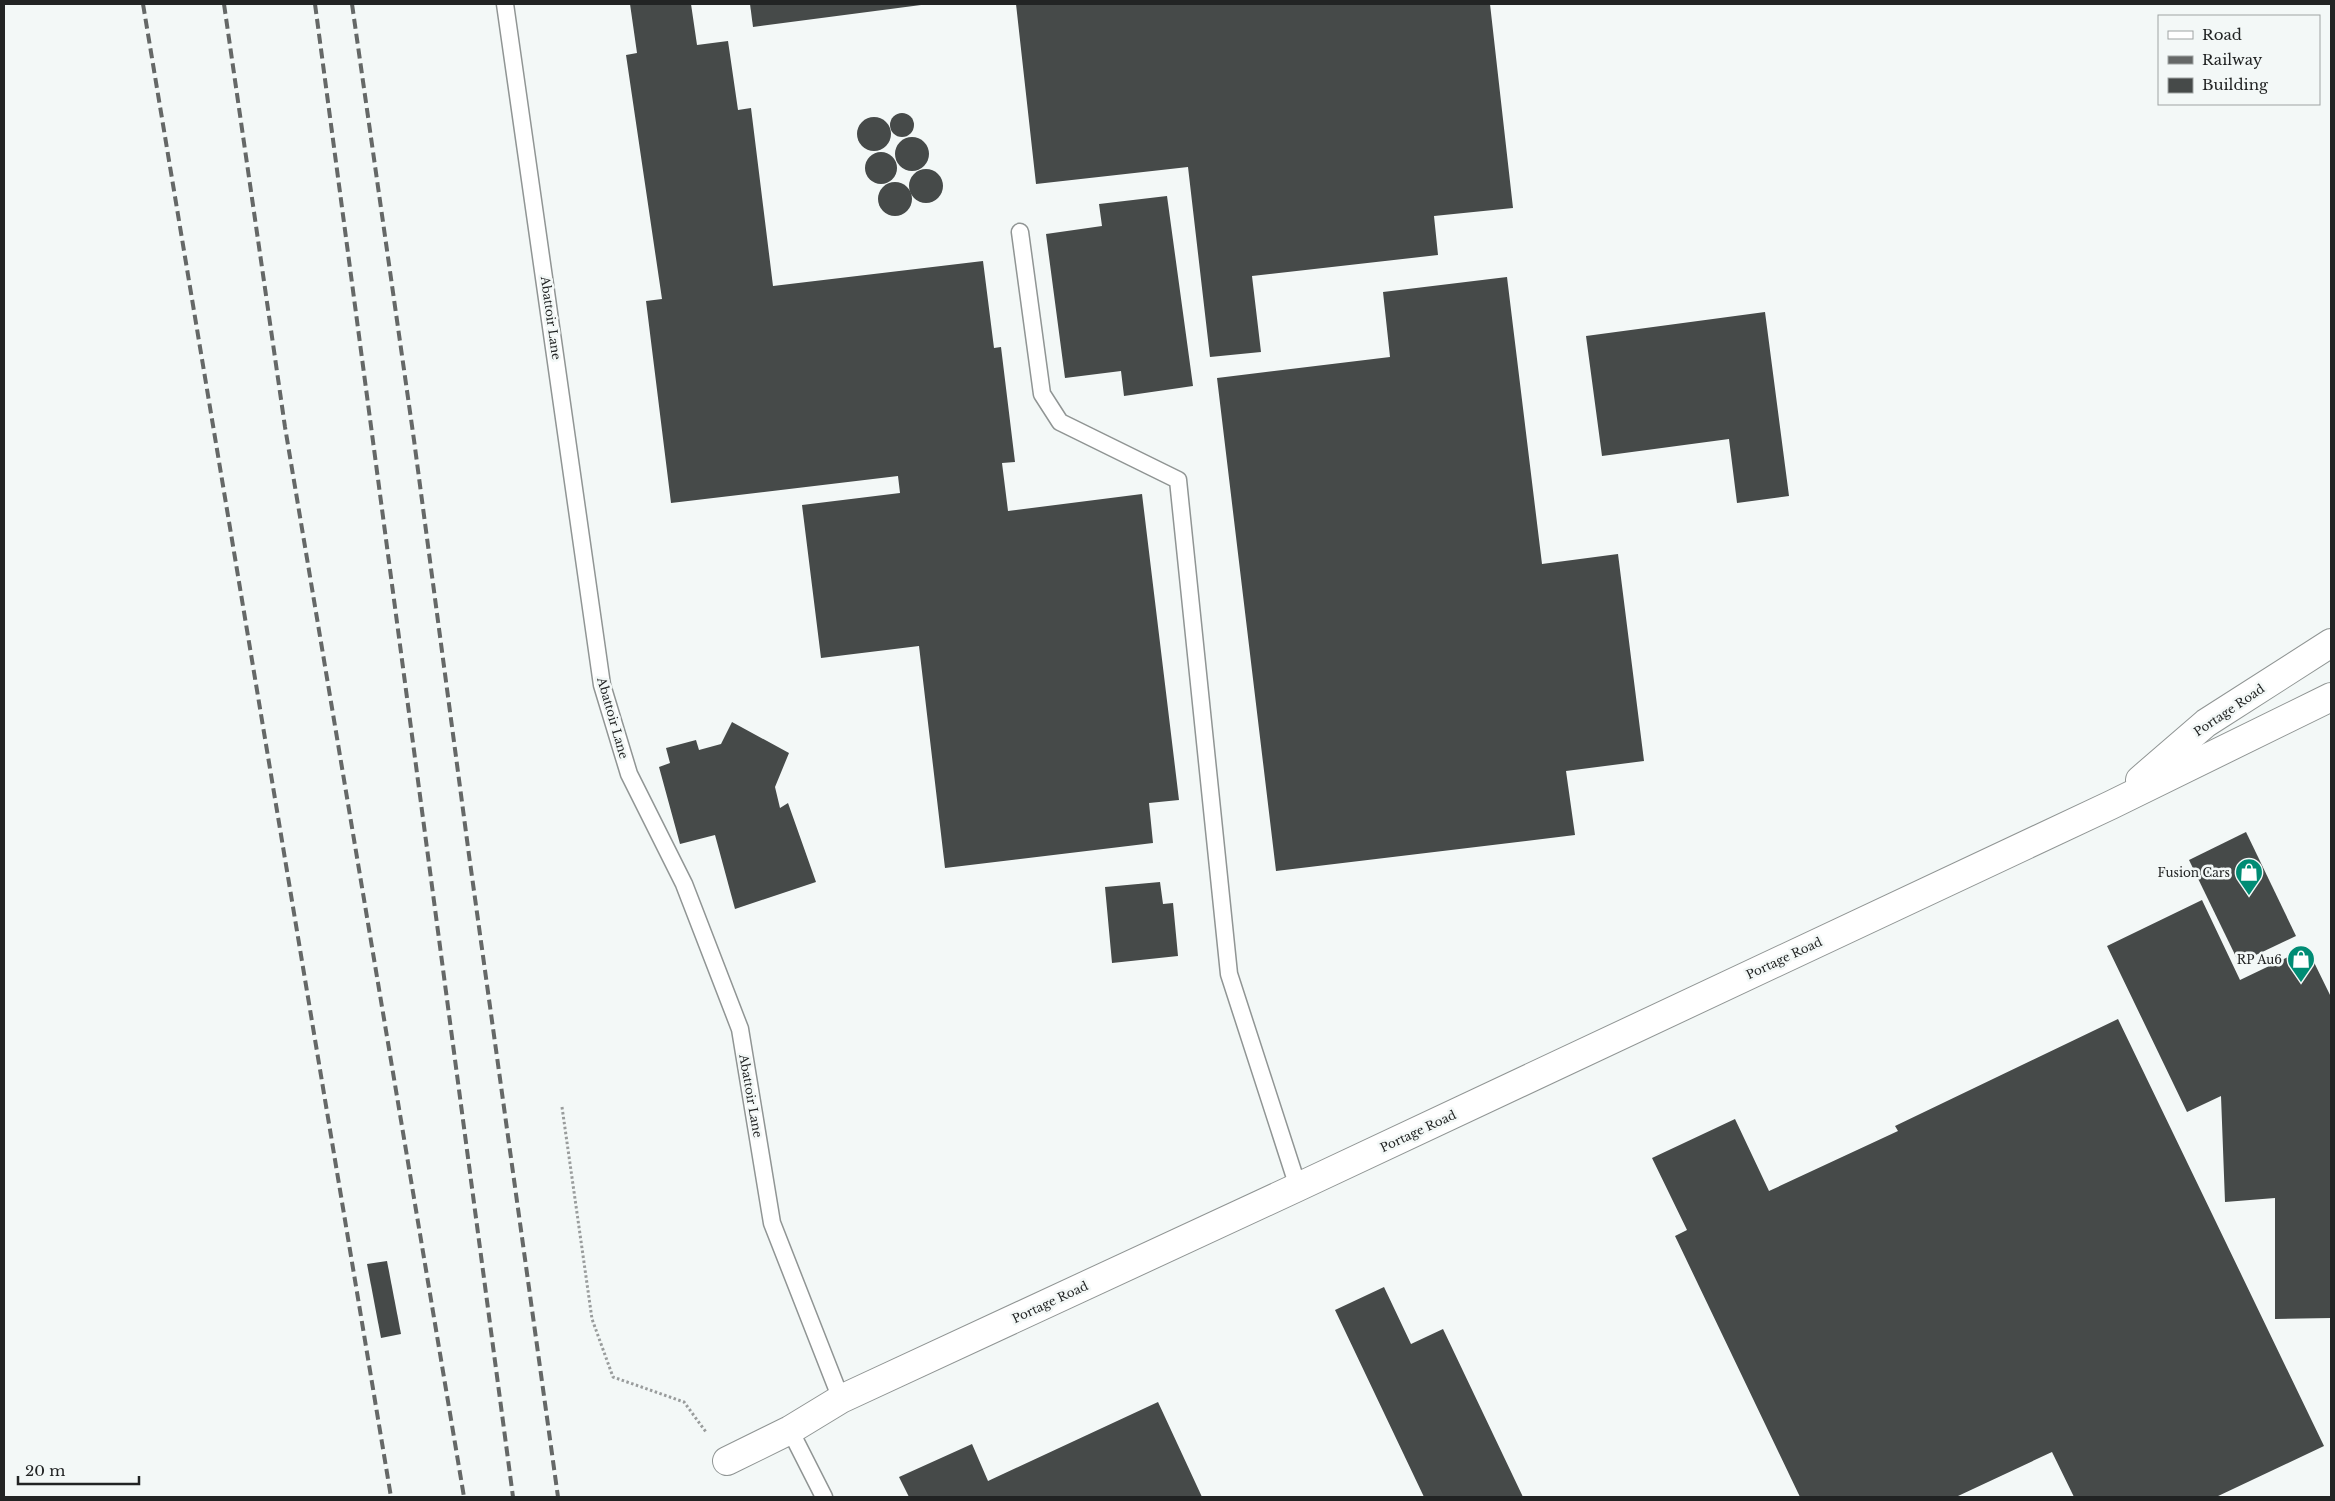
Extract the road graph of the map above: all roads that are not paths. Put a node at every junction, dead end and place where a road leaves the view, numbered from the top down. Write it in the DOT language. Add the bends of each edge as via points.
graph roads {
  1 [pos="505,4"];
  2 [pos="1020,232"];
  3 [pos="2331,642"];
  4 [pos="2331,697"];
  5 [pos="2111,806"];
  6 [pos="1298,1187"];
  7 [pos="841,1399"];
  8 [pos="790,1430"];
  9 [pos="727,1461"];
  10 [pos="824,1497"];
  1 -- 7 [label="lane, Abattoir Lane" via="602,684 629,774 684,884 740,1028 772,1223"];
  2 -- 6 [label="lane" via="1042,394 1060,422 1178,480 1229,974"];
  3 -- 5 [label="street, Portage Road" via="2206,723"];
  4 -- 5 [label="street, Portage Road"];
  5 -- 6 [label="street, Portage Road"];
  6 -- 7 [label="street, Portage Road"];
  7 -- 8 [label="street, Portage Road"];
  8 -- 9 [label="street, Portage Road"];
  8 -- 10 [label="lane"];
}
